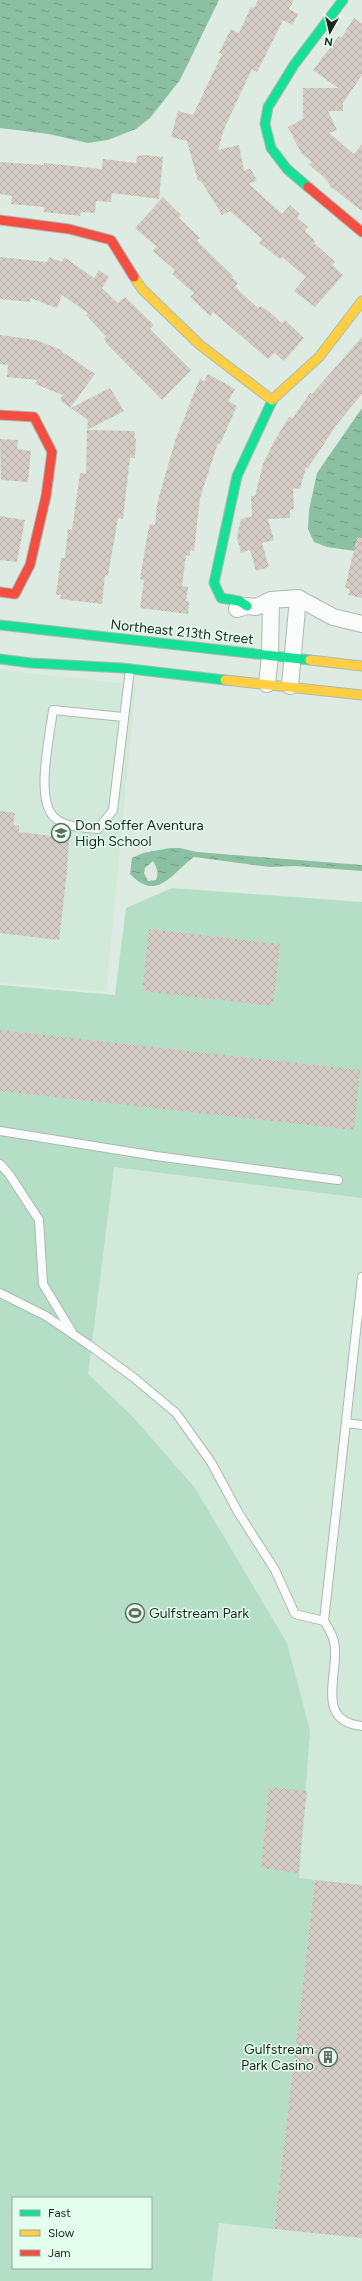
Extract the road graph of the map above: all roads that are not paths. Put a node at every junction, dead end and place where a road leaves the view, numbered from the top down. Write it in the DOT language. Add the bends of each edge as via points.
graph roads {
  1 [pos="343,0"];
  2 [pos="0,220"];
  3 [pos="362,232"];
  4 [pos="362,301"];
  5 [pos="272,400"];
  6 [pos="0,415"];
  7 [pos="0,592"];
  8 [pos="298,598"];
  9 [pos="222,599"];
  10 [pos="271,600"];
  11 [pos="362,624"];
  12 [pos="0,625"];
  13 [pos="270,656"];
  14 [pos="293,658"];
  15 [pos="0,659"];
  16 [pos="362,666"];
  17 [pos="130,669"];
  18 [pos="267,684"];
  19 [pos="290,686"];
  20 [pos="362,695"];
  21 [pos="123,718"];
  22 [pos="0,1131"];
  23 [pos="0,1164"];
  24 [pos="338,1180"];
  25 [pos="362,1277"];
  26 [pos="0,1293"];
  27 [pos="74,1334"];
  28 [pos="346,1423"];
  29 [pos="362,1425"];
  30 [pos="324,1621"];
  31 [pos="362,1726"];
  1 -- 3 [label="street" via="294,65 268,107 265,124 271,148 287,169"];
  2 -- 5 [label="street" via="69,229 111,240 142,289 200,345"];
  4 -- 5 [label="street" via="319,357"];
  5 -- 9 [label="street" via="238,476 214,582"];
  6 -- 7 [label="street" via="34,418 52,452 46,496 30,565 16,594"];
  8 -- 10 [label="street"];
  8 -- 11 [label="street" via="333,617"];
  8 -- 14 [label="street"];
  9 -- 10 [label="street" via="228,607 238,610 247,606 256,607"];
  10 -- 13 [label="street"];
  12 -- 13 [label="street, Northeast 213th Street"];
  13 -- 14 [label="street, Northeast 213th Street"];
  13 -- 18 [label="street"];
  14 -- 16 [label="street, Northeast 213th Street"];
  14 -- 19 [label="street"];
  15 -- 17 [label="street"];
  17 -- 18 [label="street"];
  17 -- 21 [label="lane"];
  18 -- 19 [label="street"];
  19 -- 20 [label="street"];
  21 -- 21 [label="lane" via="53,710 44,786 47,805 54,818 61,822 98,829 113,810"];
  22 -- 24 [label="lane" via="156,1156"];
  23 -- 27 [label="lane" via="10,1174 39,1220 43,1284"];
  25 -- 28 [label="lane"];
  26 -- 27 [label="lane" via="46,1316"];
  27 -- 30 [label="lane" via="133,1377 176,1413 211,1462 238,1512 275,1570 295,1614"];
  28 -- 29 [label="lane"];
  28 -- 30 [label="lane"];
  30 -- 31 [label="lane" via="333,1638 335,1667 332,1701 337,1715 353,1725"];
}
